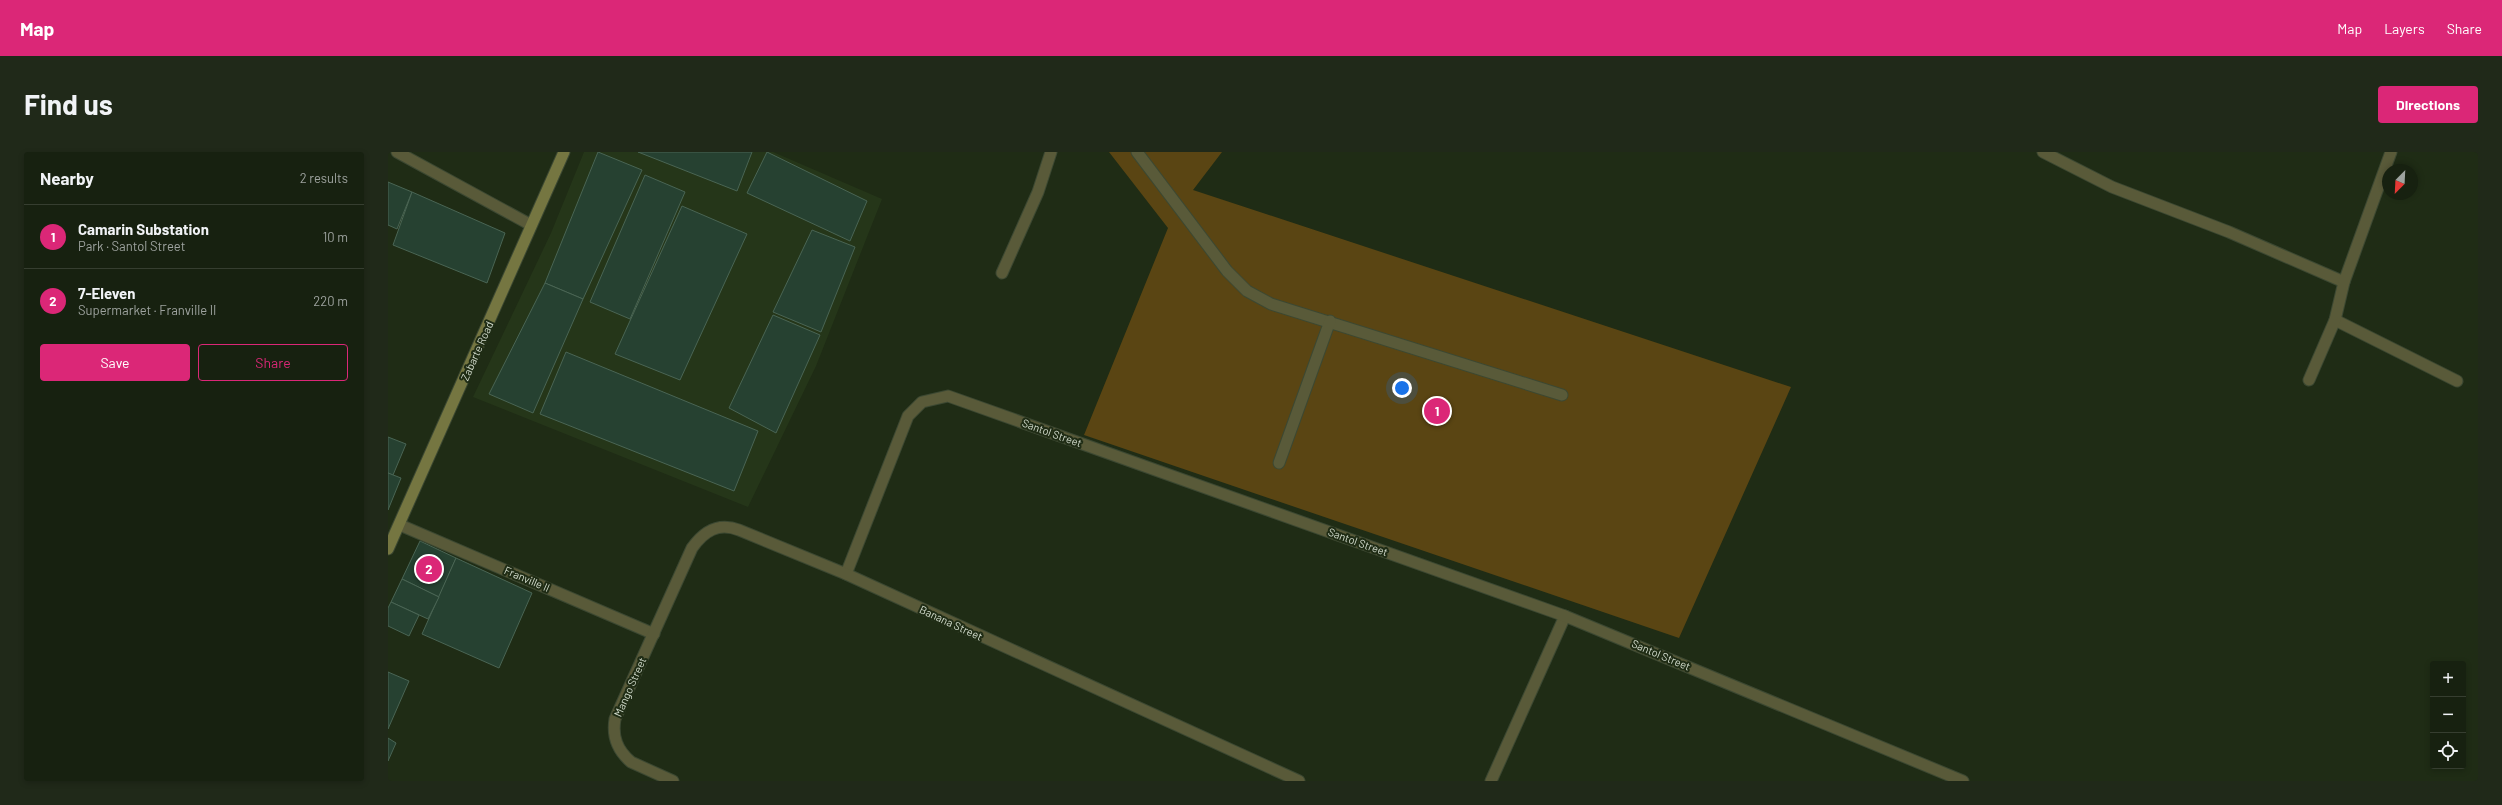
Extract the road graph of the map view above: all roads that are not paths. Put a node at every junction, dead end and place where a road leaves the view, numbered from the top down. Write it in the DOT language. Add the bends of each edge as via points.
graph roads {
  1 [pos="397,152"];
  2 [pos="564,152"];
  3 [pos="1051,152"];
  4 [pos="1137,152"];
  5 [pos="2043,152"];
  6 [pos="2391,152"];
  7 [pos="531,225"];
  8 [pos="1002,273"];
  9 [pos="2344,282"];
  10 [pos="2335,320"];
  11 [pos="1330,321"];
  12 [pos="2309,380"];
  13 [pos="2457,381"];
  14 [pos="1562,395"];
  15 [pos="1279,463"];
  16 [pos="400,525"];
  17 [pos="388,549"];
  18 [pos="846,574"];
  19 [pos="1565,616"];
  20 [pos="654,634"];
  21 [pos="673,781"];
  22 [pos="1299,781"];
  23 [pos="1492,781"];
  24 [pos="1963,781"];
  1 -- 7 [label="street"];
  2 -- 7 [label="main road, Zabarte Road"];
  3 -- 8 [label="street" via="1038,192"];
  4 -- 11 [label="street" via="1228,271 1247,291 1271,304"];
  5 -- 9 [label="street" via="2112,187 2229,232"];
  6 -- 9 [label="street"];
  7 -- 16 [label="main road, Zabarte Road"];
  9 -- 10 [label="street"];
  10 -- 12 [label="street"];
  10 -- 13 [label="street"];
  11 -- 14 [label="street"];
  11 -- 15 [label="street"];
  16 -- 17 [label="main road, Zabarte Road"];
  16 -- 20 [label="street, Franville II"];
  18 -- 19 [label="street, Santol Street" via="908,416 922,402 948,396"];
  18 -- 20 [label="street, Banana Street" via="729,526 717,527 704,533 692,548"];
  18 -- 22 [label="street, Banana Street"];
  19 -- 23 [label="street"];
  19 -- 24 [label="street, Santol Street"];
  20 -- 21 [label="street, Mango Street" via="615,719 614,733 620,751 631,762"];
}
